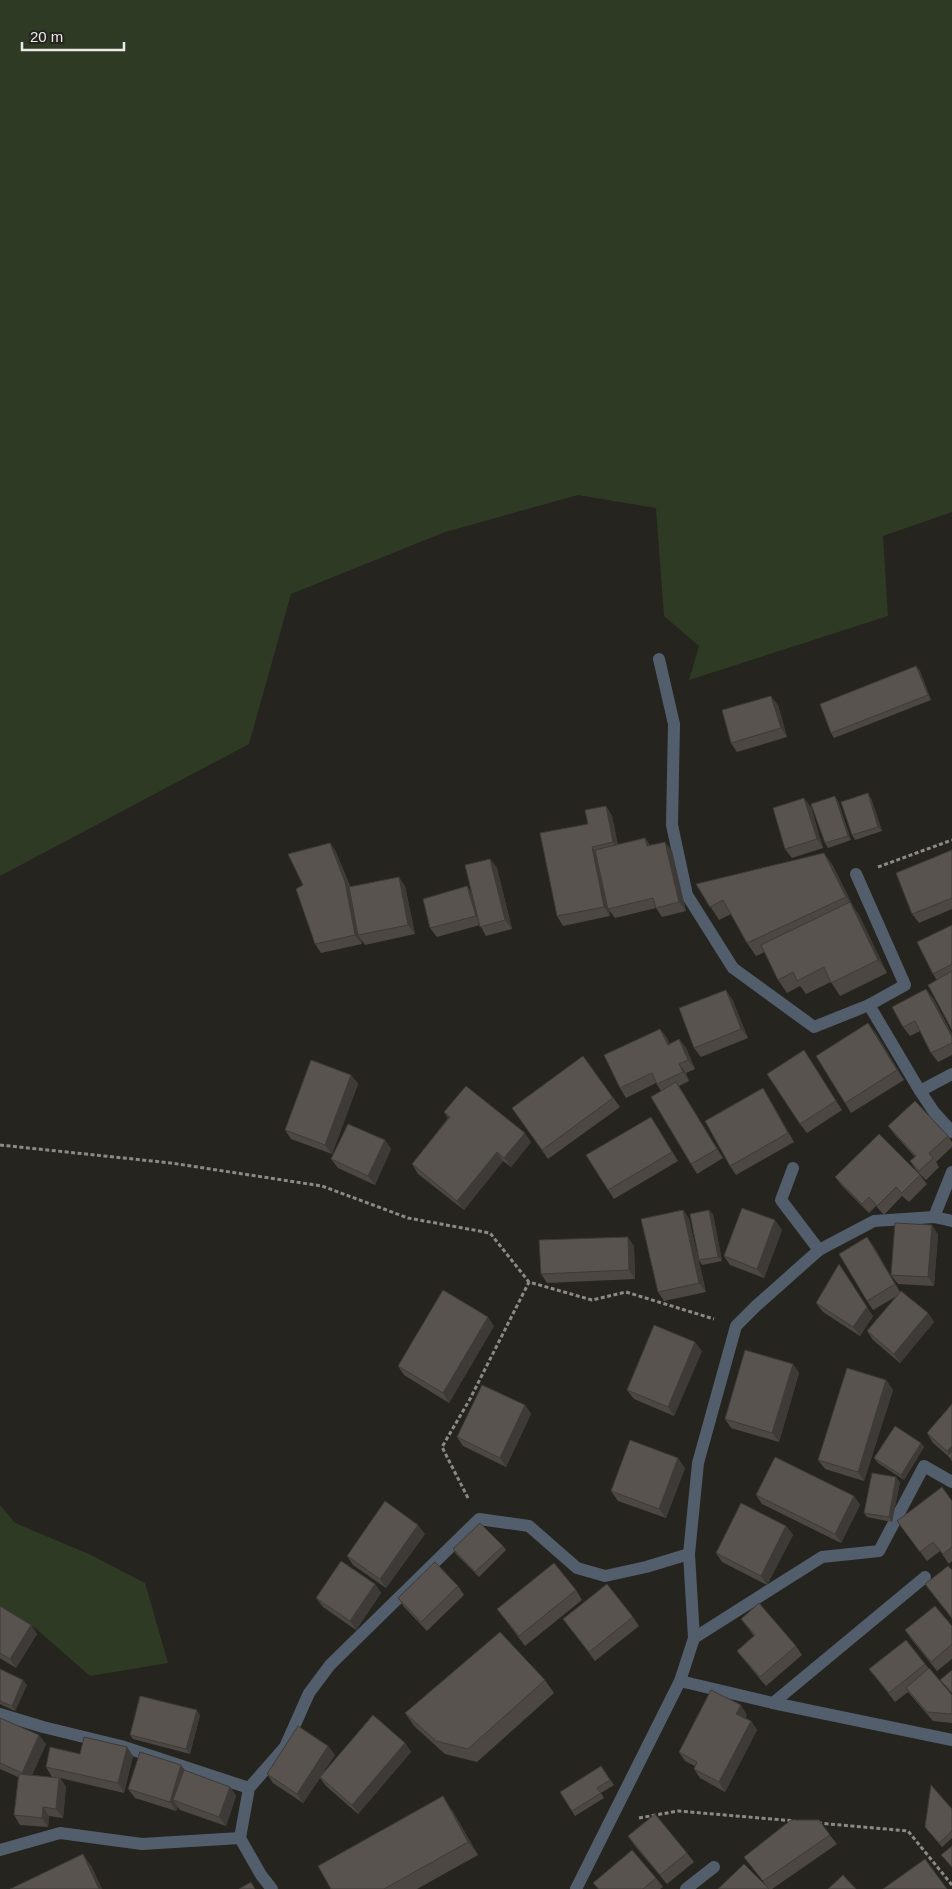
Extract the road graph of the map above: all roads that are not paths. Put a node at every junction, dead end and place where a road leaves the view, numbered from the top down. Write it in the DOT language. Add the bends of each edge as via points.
graph roads {
  1 [pos="659,660"];
  2 [pos="856,874"];
  3 [pos="868,1005"];
  4 [pos="952,1074"];
  5 [pos="920,1091"];
  6 [pos="952,1132"];
  7 [pos="793,1168"];
  8 [pos="952,1172"];
  9 [pos="934,1217"];
  10 [pos="952,1220"];
  11 [pos="819,1250"];
  12 [pos="952,1482"];
  13 [pos="689,1554"];
  14 [pos="925,1577"];
  15 [pos="694,1638"];
  16 [pos="680,1680"];
  17 [pos="773,1703"];
  18 [pos="0,1714"];
  19 [pos="952,1740"];
  20 [pos="249,1788"];
  21 [pos="240,1838"];
  22 [pos="0,1850"];
  23 [pos="714,1867"];
  24 [pos="272,1889"];
  25 [pos="576,1889"];
  26 [pos="686,1889"];
  1 -- 3 [label="street" via="674,724 672,825 687,895 733,968 814,1027"];
  2 -- 3 [label="street" via="905,985"];
  3 -- 5 [label="street"];
  4 -- 5 [label="street"];
  5 -- 6 [label="street"];
  7 -- 11 [label="street" via="781,1200"];
  8 -- 9 [label="street"];
  9 -- 10 [label="street"];
  9 -- 11 [label="street" via="874,1221"];
  11 -- 13 [label="street" via="736,1326 698,1463"];
  12 -- 15 [label="street" via="924,1466 880,1551 822,1557"];
  13 -- 15 [label="street"];
  13 -- 20 [label="street" via="605,1576 578,1568 529,1526 479,1519 330,1665 309,1693 285,1747"];
  14 -- 17 [label="street"];
  15 -- 16 [label="street"];
  16 -- 17 [label="street"];
  16 -- 25 [label="street"];
  17 -- 19 [label="street"];
  18 -- 20 [label="street" via="121,1746"];
  20 -- 21 [label="street"];
  21 -- 22 [label="street" via="142,1844 60,1833"];
  21 -- 24 [label="street"];
  23 -- 26 [label="street"];
}
